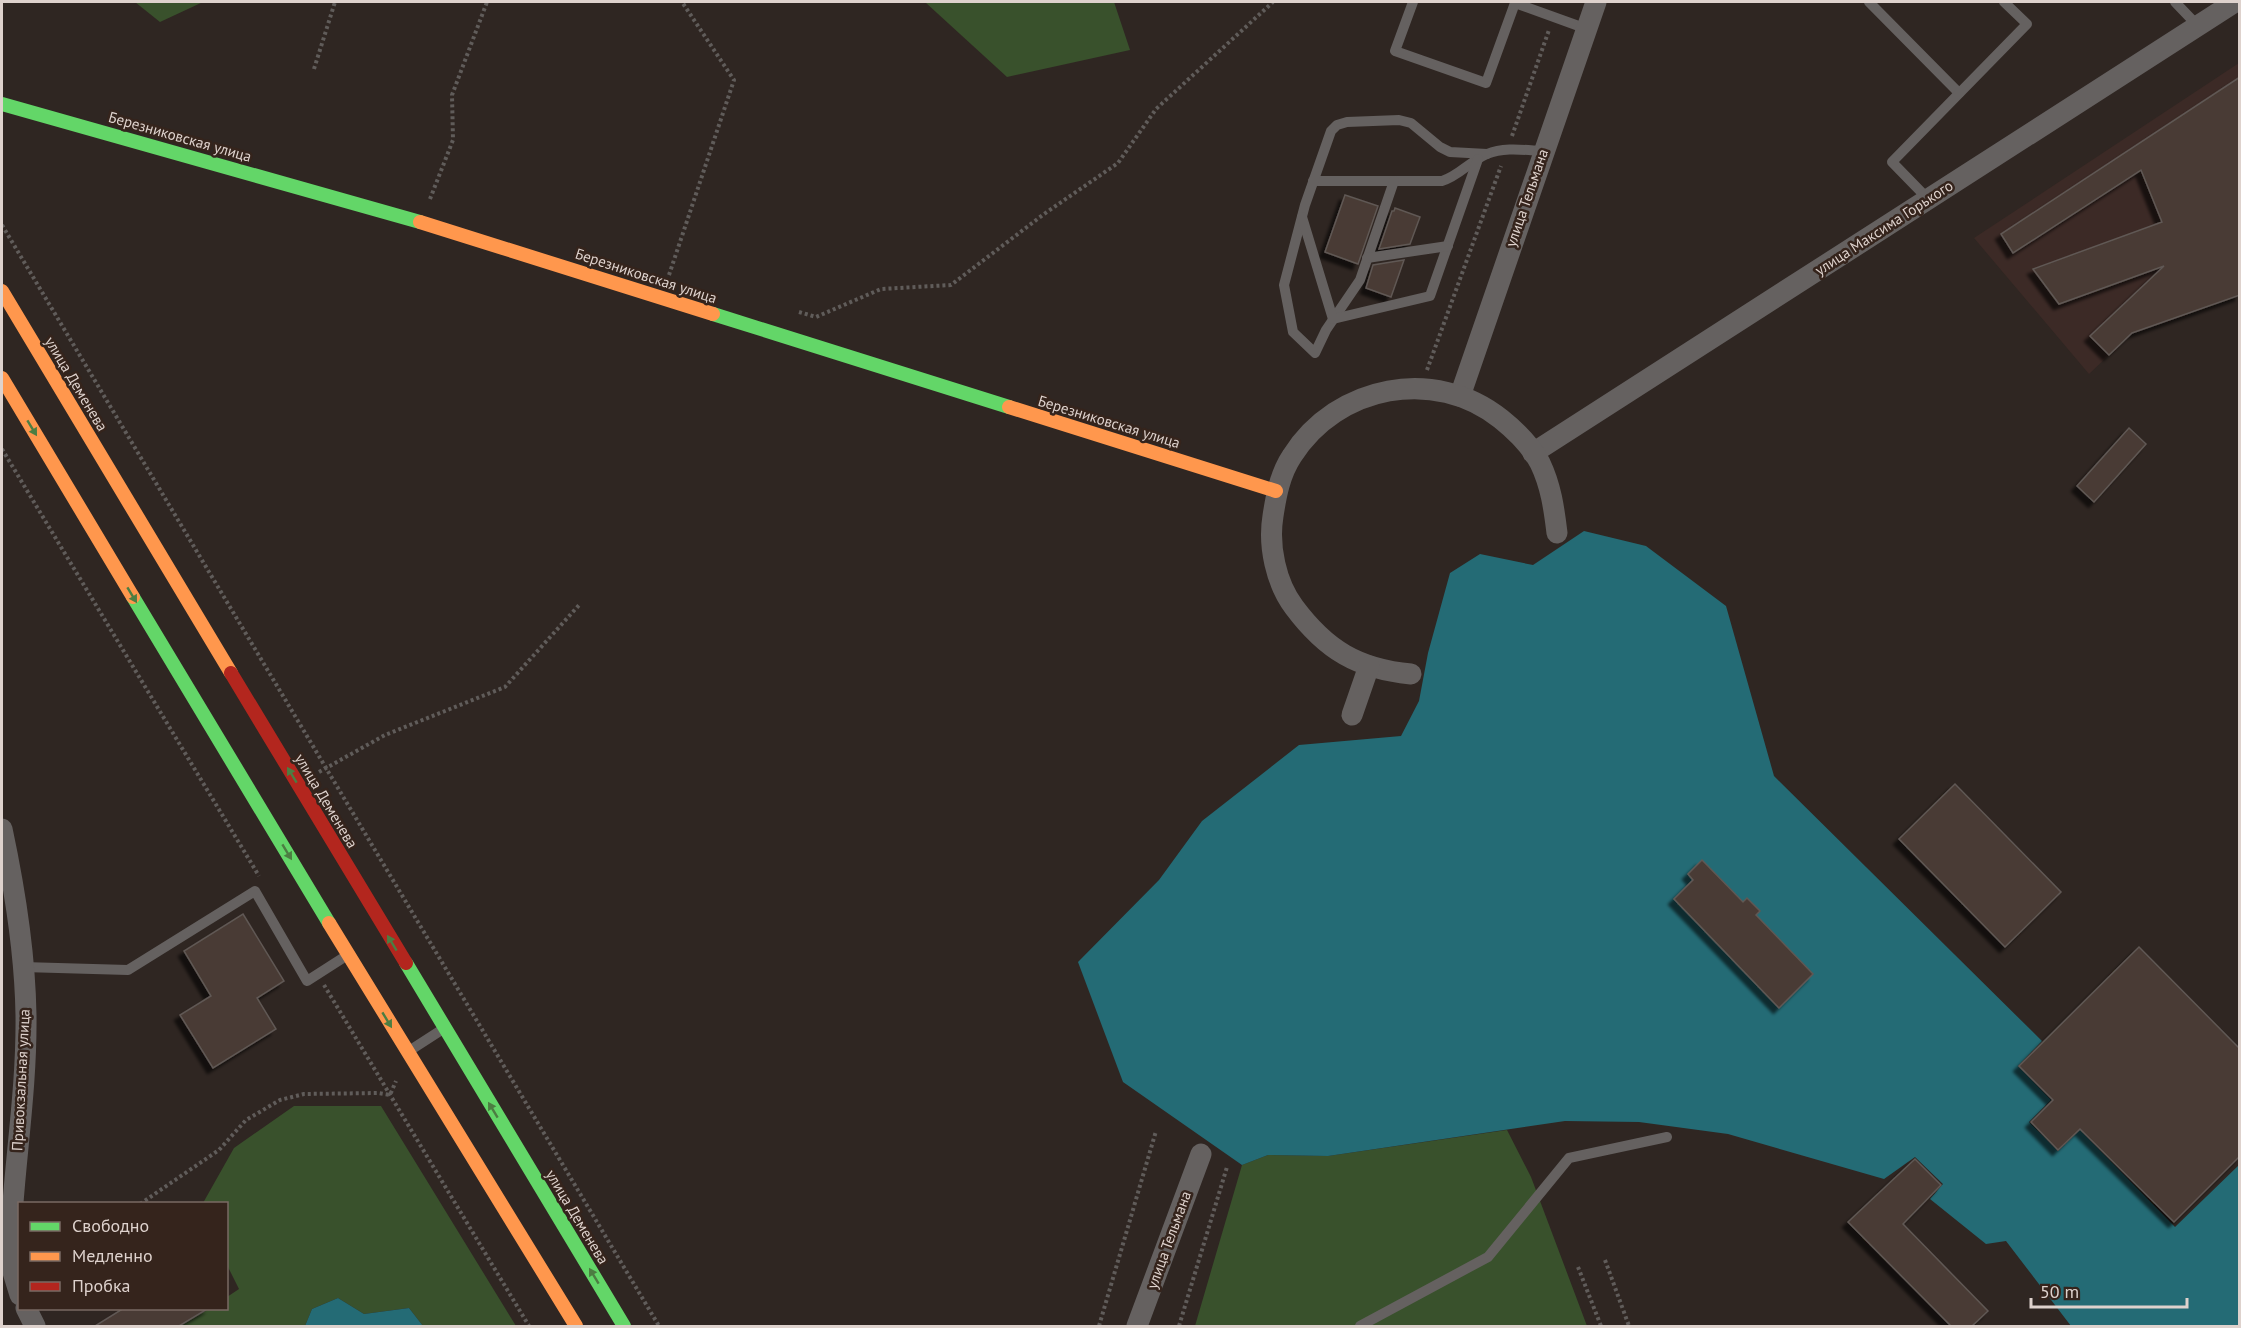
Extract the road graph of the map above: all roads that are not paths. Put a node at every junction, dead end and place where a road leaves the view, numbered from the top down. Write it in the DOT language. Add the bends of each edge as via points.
graph roads {
  1 [pos="1413,2"];
  2 [pos="1596,2"];
  3 [pos="1869,2"];
  4 [pos="2004,2"];
  5 [pos="2175,2"];
  6 [pos="2235,2"];
  7 [pos="2198,25"];
  8 [pos="1587,29"];
  9 [pos="1959,93"];
  10 [pos="2,104"];
  11 [pos="1543,151"];
  12 [pos="1483,157"];
  13 [pos="1313,181"];
  14 [pos="1394,182"];
  15 [pos="1928,199"];
  16 [pos="1302,217"];
  17 [pos="1448,246"];
  18 [pos="1367,258"];
  19 [pos="2,291"];
  20 [pos="1333,319"];
  21 [pos="2,378"];
  22 [pos="1460,396"];
  23 [pos="1533,453"];
  24 [pos="1276,491"];
  25 [pos="1557,533"];
  26 [pos="1369,666"];
  27 [pos="1411,674"];
  28 [pos="1352,715"];
  29 [pos="2,829"];
  30 [pos="348,955"];
  31 [pos="23,967"];
  32 [pos="444,1029"];
  33 [pos="407,1053"];
  34 [pos="1667,1137"];
  35 [pos="1201,1154"];
  36 [pos="18,1288"];
  37 [pos="27,1310"];
  38 [pos="35,1326"];
  39 [pos="576,1326"];
  40 [pos="624,1326"];
  41 [pos="1137,1326"];
  42 [pos="1360,1326"];
  1 -- 8 [label="lane" via="1395,51 1486,83 1515,3"];
  2 -- 8 [label="street, улица Тельмана"];
  3 -- 9 [label="lane"];
  4 -- 9 [label="lane" via="2027,24"];
  5 -- 7 [label="lane"];
  6 -- 7 [label="street, улица Максима Горького"];
  7 -- 15 [label="street, улица Максима Горького"];
  8 -- 11 [label="street, улица Тельмана"];
  9 -- 15 [label="lane" via="1892,162"];
  10 -- 24 [label="main road, Березниковская улица" via="422,222"];
  11 -- 12 [label="lane" via="1507,149"];
  11 -- 22 [label="street, улица Тельмана"];
  12 -- 13 [label="lane" via="1450,152 1411,123 1347,122 1331,131"];
  12 -- 14 [label="lane" via="1442,182"];
  12 -- 17 [label="lane"];
  13 -- 14 [label="lane"];
  13 -- 16 [label="lane"];
  14 -- 18 [label="lane"];
  15 -- 23 [label="street, улица Максима Горького"];
  16 -- 20 [label="lane"];
  16 -- 20 [label="lane" via="1284,285 1293,332 1315,353"];
  17 -- 18 [label="lane"];
  17 -- 20 [label="lane" via="1430,296"];
  18 -- 20 [label="lane" via="1360,280"];
  32 -- 19 [label="main road, улица Деменева, one-way"];
  21 -- 30 [label="main road, one-way"];
  22 -- 23 [label="street" via="1502,419"];
  22 -- 24 [label="street" via="1421,388 1379,392 1344,405 1314,428 1291,457"];
  23 -- 25 [label="street" via="1552,496"];
  24 -- 26 [label="street" via="1271,528 1275,565 1289,600 1311,630 1340,653"];
  26 -- 27 [label="street"];
  26 -- 28 [label="street"];
  29 -- 31 [label="street, Привокзальная улица"];
  30 -- 31 [label="lane" via="308,981 255,891 128,970"];
  30 -- 33 [label="main road, one-way"];
  31 -- 36 [label="street, Привокзальная улица" via="24,1073 10,1249"];
  32 -- 33 [label="lane"];
  40 -- 32 [label="main road, улица Деменева, one-way"];
  33 -- 39 [label="main road"];
  34 -- 42 [label="lane" via="1569,1158 1488,1257"];
  35 -- 41 [label="street, улица Тельмана"];
  37 -- 38 [label="street"];
}
